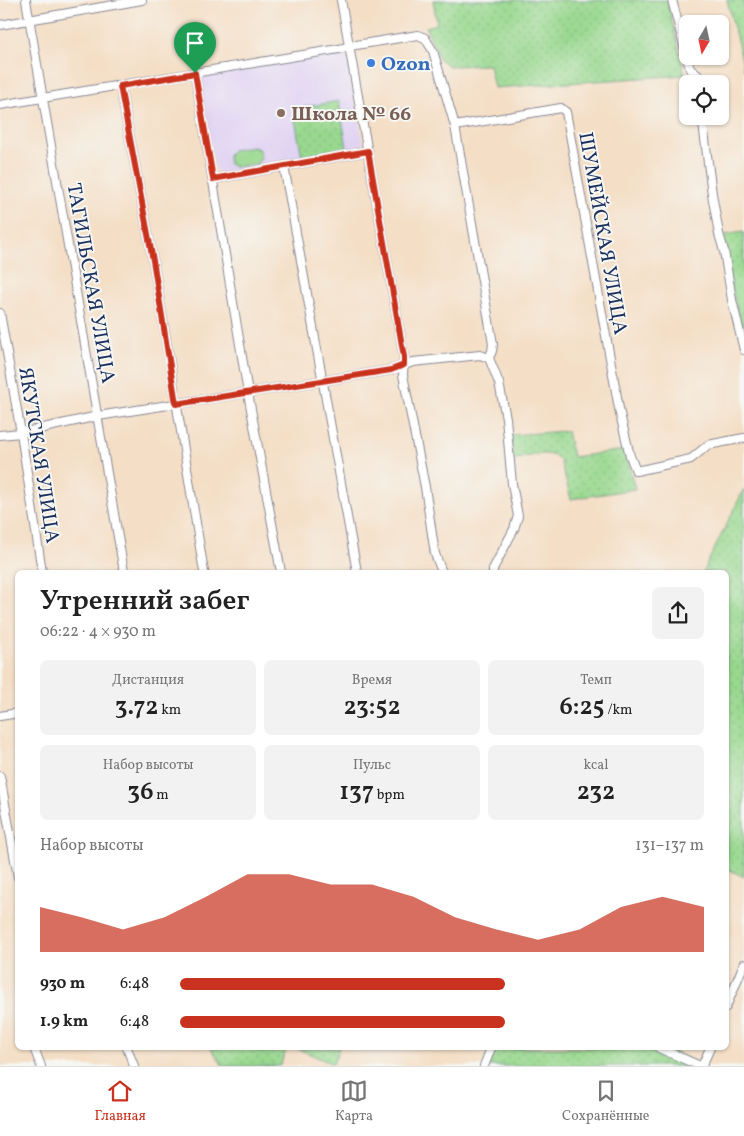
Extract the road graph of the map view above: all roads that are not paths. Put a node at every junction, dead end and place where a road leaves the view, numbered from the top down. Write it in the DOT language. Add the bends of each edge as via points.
graph roads {
  1 [pos="26,0"];
  2 [pos="142,0"];
  3 [pos="342,0"];
  4 [pos="672,0"];
  5 [pos="30,19"];
  6 [pos="0,25"];
  7 [pos="350,46"];
  8 [pos="195,73"];
  9 [pos="699,75"];
  10 [pos="120,86"];
  11 [pos="43,98"];
  12 [pos="0,105"];
  13 [pos="703,125"];
  14 [pos="455,126"];
  15 [pos="368,151"];
  16 [pos="284,166"];
  17 [pos="213,179"];
  18 [pos="0,313"];
  19 [pos="744,350"];
  20 [pos="489,358"];
  21 [pos="404,365"];
  22 [pos="321,381"];
  23 [pos="248,393"];
  24 [pos="176,404"];
  25 [pos="98,416"];
  26 [pos="21,433"];
  27 [pos="0,436"];
  28 [pos="744,438"];
  29 [pos="42,570"];
  30 [pos="124,570"];
  31 [pos="204,570"];
  32 [pos="281,570"];
  33 [pos="357,570"];
  34 [pos="441,570"];
  35 [pos="493,570"];
  36 [pos="15,714"];
  37 [pos="0,716"];
  38 [pos="0,776"];
  39 [pos="15,860"];
  40 [pos="744,964"];
  41 [pos="729,1000"];
  42 [pos="35,1050"];
  43 [pos="128,1050"];
  44 [pos="490,1050"];
  45 [pos="664,1050"];
  46 [pos="709,1050"];
  47 [pos="41,1066"];
  48 [pos="134,1066"];
  49 [pos="484,1066"];
  50 [pos="701,1066"];
  1 -- 5 [label="street, ТАГИЛЬСКАЯ УЛИЦА"];
  2 -- 5 [label="street"];
  3 -- 7 [label="street"];
  4 -- 9 [label="street" via="690,69"];
  5 -- 6 [label="street"];
  5 -- 11 [label="street, ТАГИЛЬСКАЯ УЛИЦА"];
  7 -- 8 [label="street"];
  7 -- 14 [label="street" via="418,35 425,38 433,51"];
  7 -- 15 [label="street"];
  8 -- 10 [label="street"];
  8 -- 17 [label="street"];
  10 -- 11 [label="street"];
  10 -- 24 [label="street"];
  11 -- 12 [label="street"];
  11 -- 25 [label="street, ТАГИЛЬСКАЯ УЛИЦА"];
  13 -- 19 [label="street" via="713,202"];
  14 -- 20 [label="street" via="492,344"];
  14 -- 28 [label="street, ШУМЕЙСКАЯ УЛИЦА" via="561,108 566,112 620,414 636,471 691,459 708,445"];
  15 -- 16 [label="street"];
  15 -- 21 [label="street"];
  16 -- 17 [label="street"];
  16 -- 22 [label="street"];
  17 -- 23 [label="street"];
  18 -- 26 [label="street, ЯКУТСКАЯ УЛИЦА"];
  20 -- 21 [label="street" via="480,355"];
  20 -- 35 [label="street" via="499,384 506,418 518,516"];
  21 -- 22 [label="street"];
  21 -- 34 [label="street" via="435,554"];
  22 -- 23 [label="street"];
  22 -- 33 [label="street"];
  23 -- 24 [label="street"];
  23 -- 32 [label="street"];
  24 -- 25 [label="street"];
  24 -- 31 [label="street"];
  25 -- 26 [label="street"];
  25 -- 30 [label="street, ТАГИЛЬСКАЯ УЛИЦА"];
  26 -- 27 [label="street"];
  26 -- 29 [label="street, ЯКУТСКАЯ УЛИЦА"];
  36 -- 37 [label="street"];
  38 -- 39 [label="street"];
  40 -- 41 [label="street"];
  42 -- 47 [label="street"];
  43 -- 48 [label="street"];
  44 -- 49 [label="street"];
  45 -- 50 [label="street"];
  46 -- 50 [label="street"];
}
